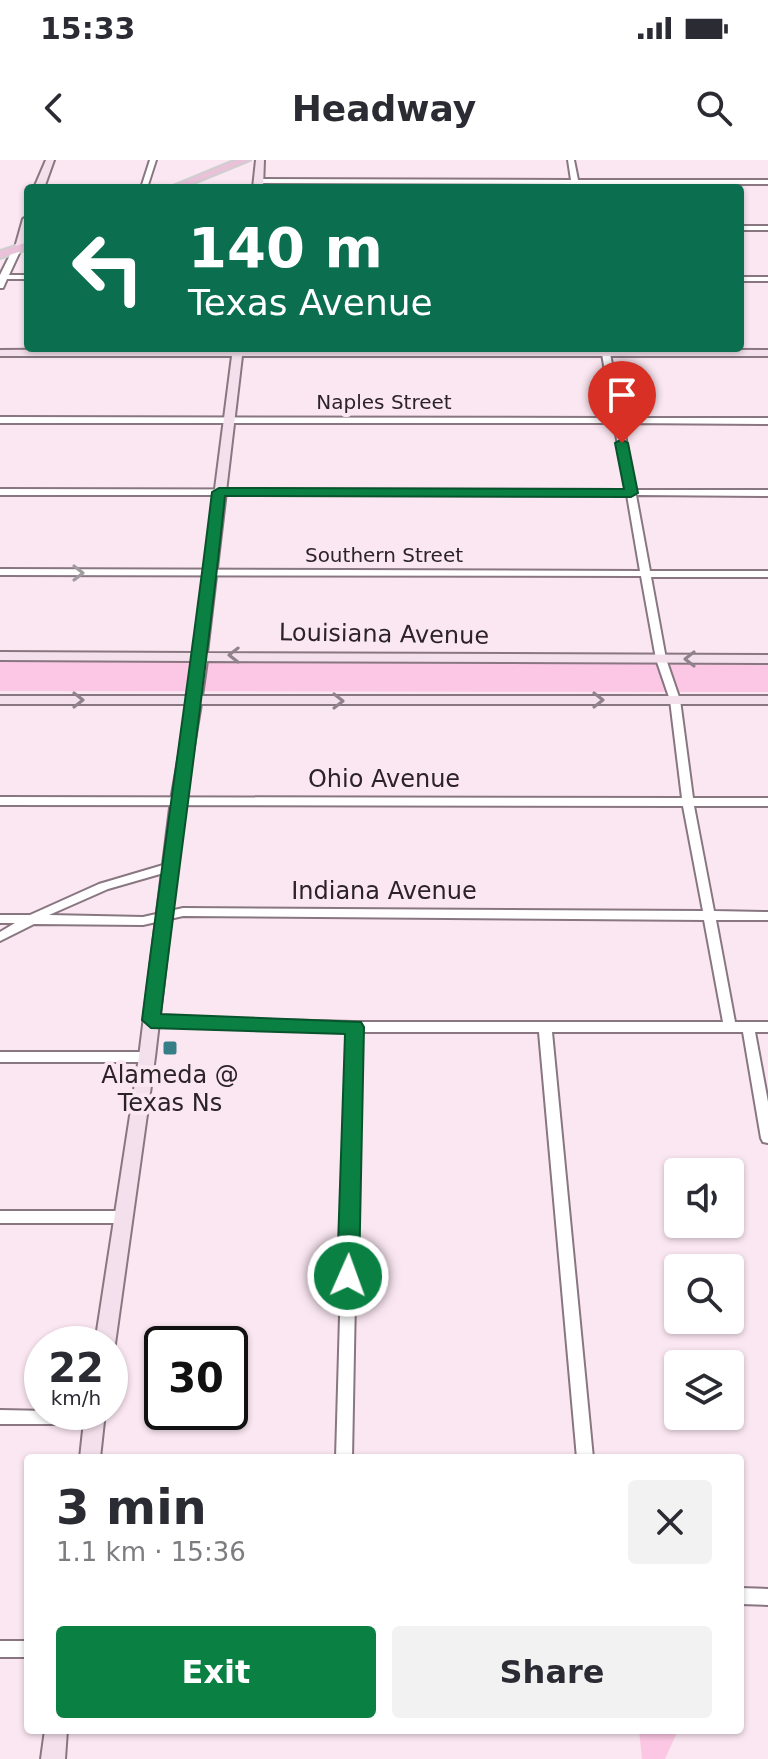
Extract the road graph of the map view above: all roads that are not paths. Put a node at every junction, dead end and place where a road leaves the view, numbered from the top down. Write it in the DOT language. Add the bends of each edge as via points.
graph roads {
  1 [pos="50,160"];
  2 [pos="153,160"];
  3 [pos="245,160"];
  4 [pos="260,160"];
  5 [pos="571,160"];
  6 [pos="768,182"];
  7 [pos="41,184"];
  8 [pos="145,184"];
  9 [pos="183,184"];
  10 [pos="258,184"];
  11 [pos="576,184"];
  12 [pos="640,184"];
  13 [pos="744,228"];
  14 [pos="768,228"];
  15 [pos="22,247"];
  16 [pos="0,255"];
  17 [pos="24,277"];
  18 [pos="744,279"];
  19 [pos="768,279"];
  20 [pos="1,280"];
  21 [pos="237,352"];
  22 [pos="605,352"];
  23 [pos="686,352"];
  24 [pos="0,353"];
  25 [pos="768,353"];
  26 [pos="0,420"];
  27 [pos="229,420"];
  28 [pos="618,421"];
  29 [pos="768,421"];
  30 [pos="0,492"];
  31 [pos="219,492"];
  32 [pos="631,493"];
  33 [pos="768,493"];
  34 [pos="0,572"];
  35 [pos="209,573"];
  36 [pos="647,574"];
  37 [pos="768,574"];
  38 [pos="200,655"];
  39 [pos="0,656"];
  40 [pos="661,659"];
  41 [pos="768,659"];
  42 [pos="0,700"];
  43 [pos="675,700"];
  44 [pos="768,700"];
  45 [pos="195,701"];
  46 [pos="178,800"];
  47 [pos="0,801"];
  48 [pos="688,802"];
  49 [pos="768,802"];
  50 [pos="170,867"];
  51 [pos="710,915"];
  52 [pos="164,916"];
  53 [pos="768,916"];
  54 [pos="0,919"];
  55 [pos="31,919"];
  56 [pos="0,937"];
  57 [pos="151,1020"];
  58 [pos="354,1027"];
  59 [pos="545,1027"];
  60 [pos="730,1027"];
  61 [pos="748,1027"];
  62 [pos="768,1027"];
  63 [pos="0,1057"];
  64 [pos="147,1057"];
  65 [pos="768,1138"];
  66 [pos="0,1217"];
  67 [pos="123,1217"];
  68 [pos="108,1326"];
  69 [pos="24,1416"];
  70 [pos="0,1417"];
  71 [pos="93,1430"];
  72 [pos="90,1454"];
  73 [pos="344,1454"];
  74 [pos="585,1454"];
  75 [pos="744,1596"];
  76 [pos="768,1597"];
  77 [pos="0,1649"];
  78 [pos="24,1649"];
  79 [pos="56,1734"];
  80 [pos="53,1759"];
  1 -- 7 [label="main road"];
  2 -- 8 [label="street"];
  3 -- 9 [label="main road"];
  4 -- 10 [label="main road"];
  5 -- 11 [label="street"];
  6 -- 12 [label="street"];
  13 -- 14 [label="street"];
  15 -- 16 [label="main road"];
  15 -- 20 [label="street"];
  17 -- 20 [label="street"];
  18 -- 19 [label="street"];
  21 -- 24 [label="main road"];
  21 -- 27 [label="main road"];
  22 -- 28 [label="street"];
  23 -- 25 [label="main road"];
  26 -- 27 [label="street, Naples Street"];
  27 -- 28 [label="street, Naples Street"];
  27 -- 31 [label="main road"];
  28 -- 29 [label="street, Naples Street"];
  28 -- 32 [label="street"];
  30 -- 31 [label="street"];
  31 -- 32 [label="street"];
  31 -- 35 [label="main road"];
  32 -- 33 [label="street"];
  32 -- 36 [label="street"];
  34 -- 35 [label="street, Southern Street, one-way"];
  35 -- 36 [label="street, Southern Street"];
  35 -- 38 [label="main road"];
  36 -- 37 [label="street, Southern Street"];
  36 -- 40 [label="street"];
  38 -- 39 [label="main road, Louisiana Avenue"];
  40 -- 38 [label="main road, Louisiana Avenue, one-way"];
  38 -- 45 [label="main road"];
  41 -- 40 [label="main road, Louisiana Avenue, one-way"];
  40 -- 43 [label="street"];
  42 -- 45 [label="main road, one-way"];
  43 -- 44 [label="main road"];
  45 -- 43 [label="main road, one-way"];
  43 -- 48 [label="street"];
  45 -- 46 [label="main road"];
  46 -- 47 [label="street, Ohio Avenue"];
  46 -- 48 [label="street, Ohio Avenue"];
  46 -- 50 [label="main road"];
  48 -- 49 [label="street, Ohio Avenue"];
  48 -- 51 [label="street"];
  50 -- 52 [label="main road"];
  50 -- 55 [label="street" via="132,875"];
  51 -- 52 [label="street, Indiana Avenue"];
  51 -- 53 [label="street, Indiana Avenue"];
  51 -- 60 [label="street"];
  52 -- 55 [label="street, Indiana Avenue" via="143,921"];
  52 -- 57 [label="main road"];
  54 -- 55 [label="street, Indiana Avenue"];
  55 -- 56 [label="street"];
  57 -- 58 [label="street"];
  57 -- 64 [label="main road"];
  58 -- 59 [label="street"];
  58 -- 73 [label="street"];
  59 -- 60 [label="street"];
  59 -- 74 [label="street"];
  60 -- 61 [label="street"];
  61 -- 62 [label="street"];
  61 -- 65 [label="street"];
  63 -- 64 [label="street"];
  64 -- 67 [label="main road"];
  66 -- 67 [label="street"];
  67 -- 68 [label="main road"];
  69 -- 70 [label="street"];
  71 -- 72 [label="main road"];
  75 -- 76 [label="street"];
  77 -- 78 [label="street"];
  79 -- 80 [label="main road"];
}
